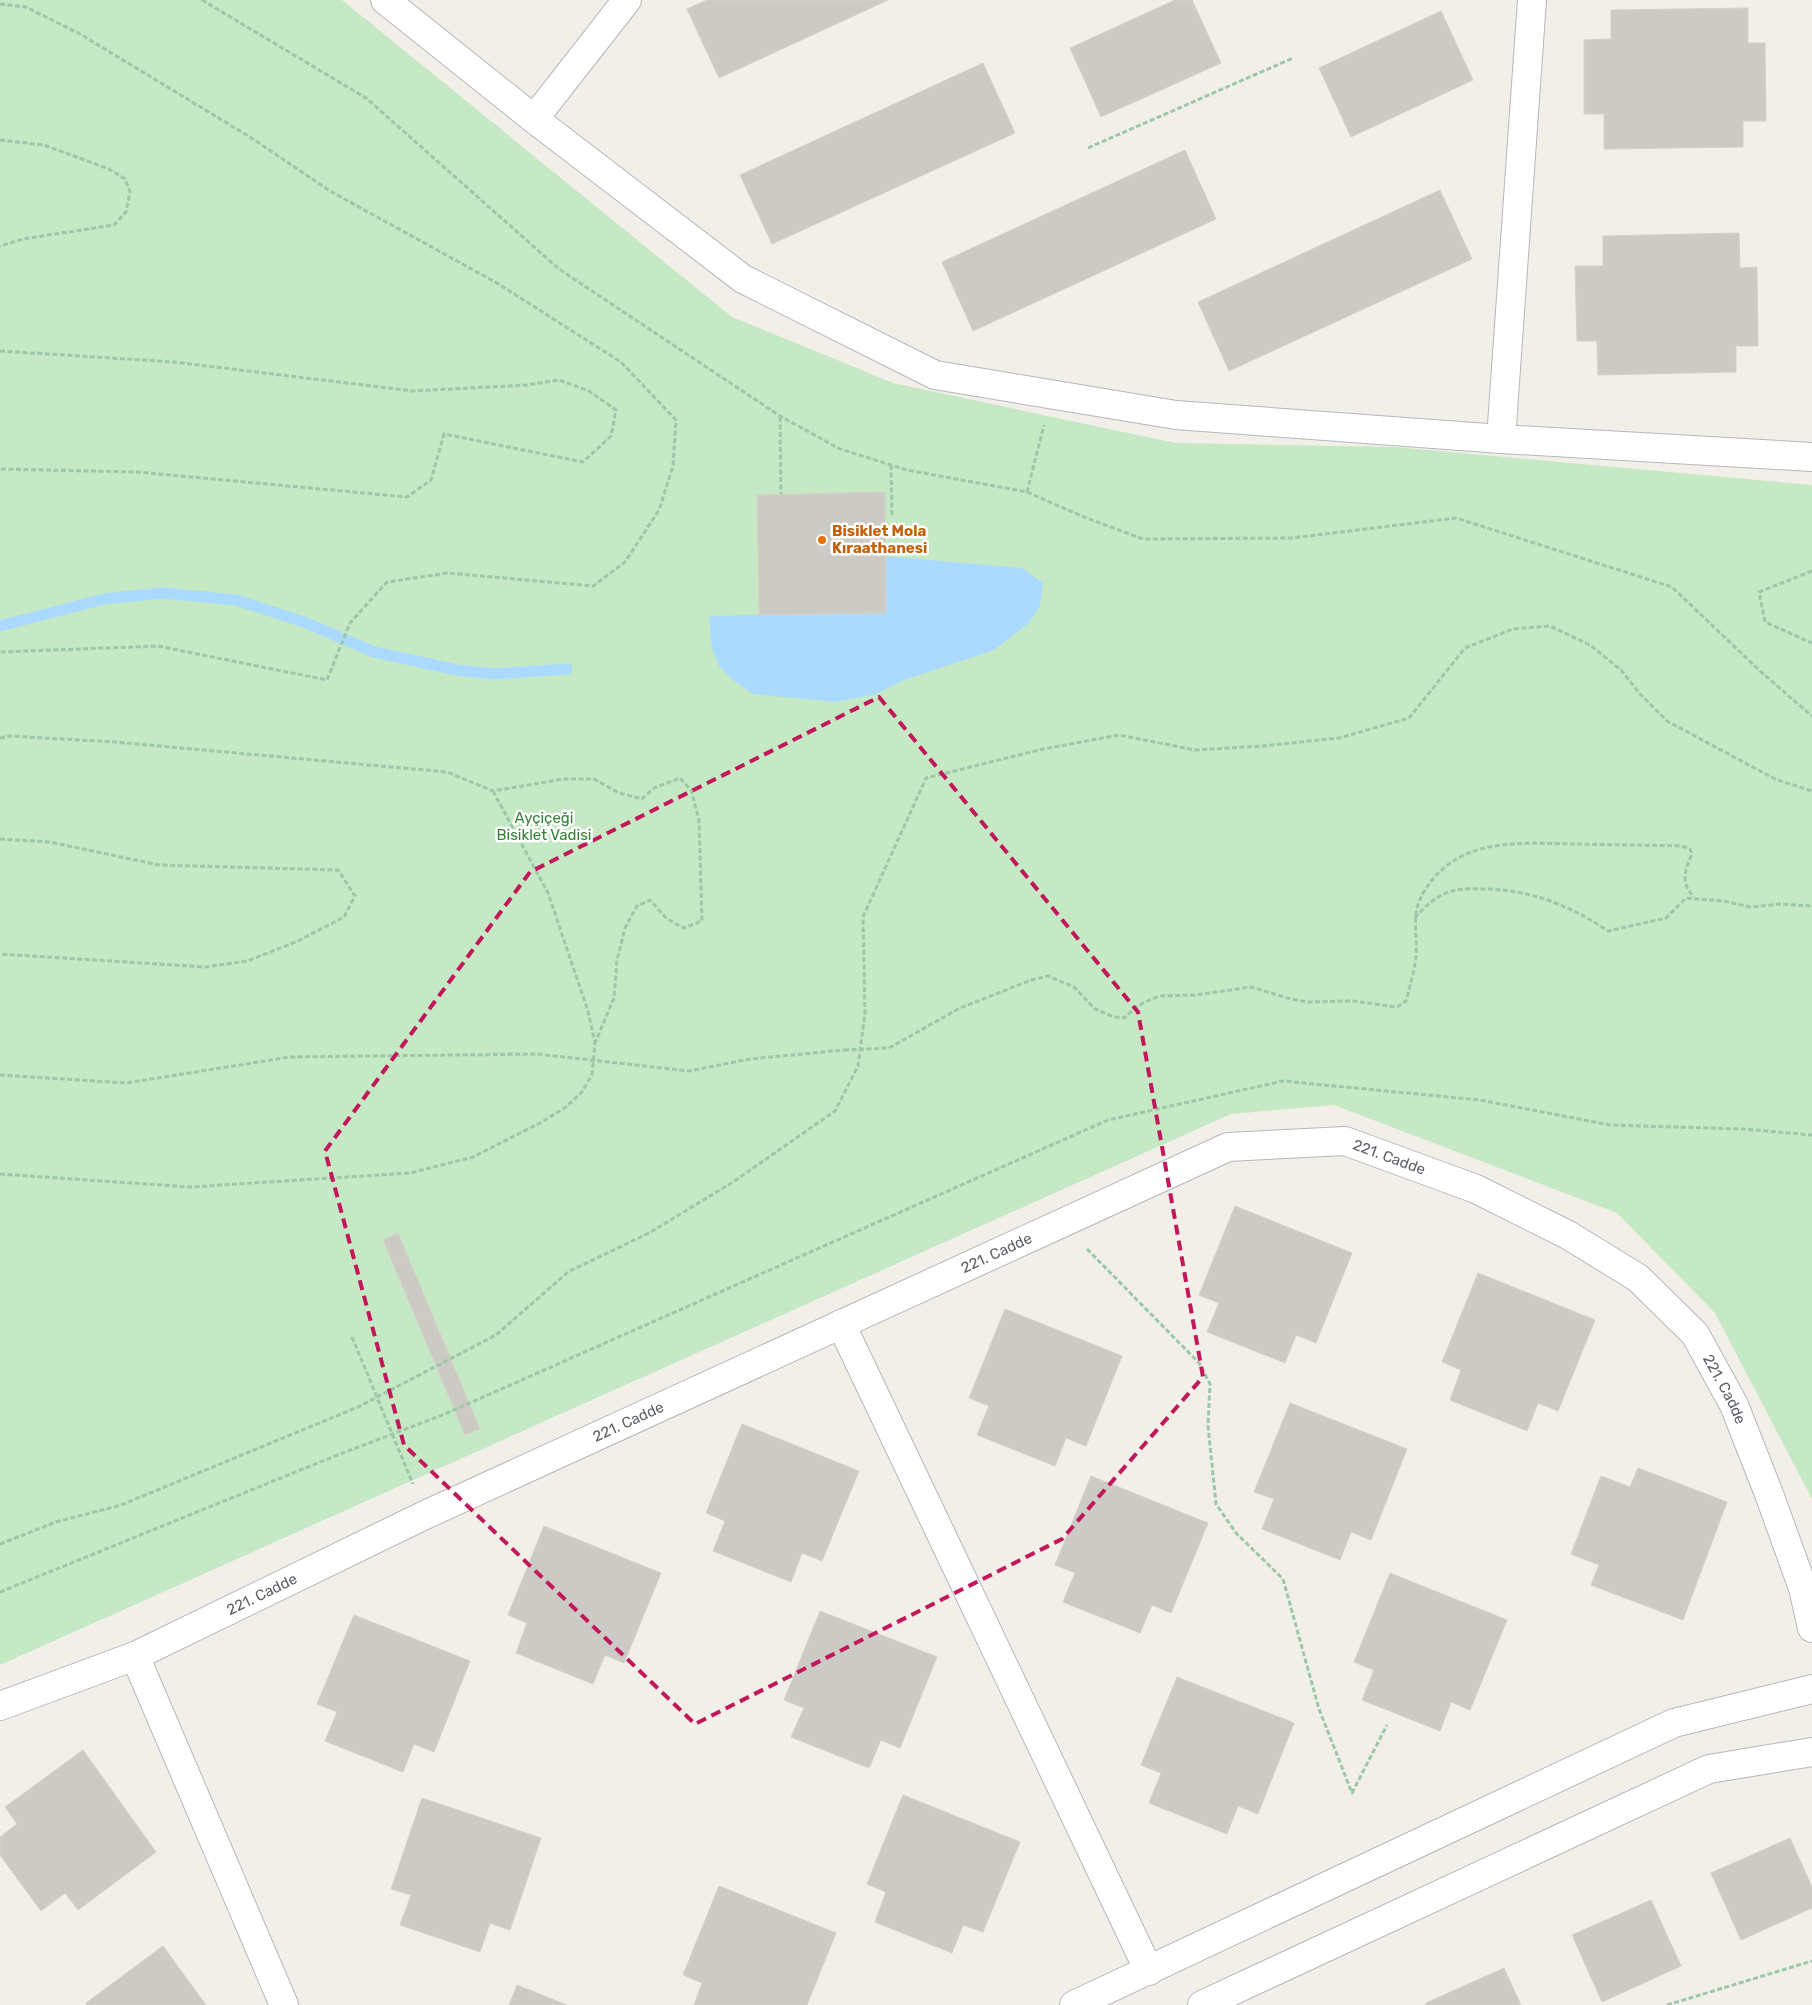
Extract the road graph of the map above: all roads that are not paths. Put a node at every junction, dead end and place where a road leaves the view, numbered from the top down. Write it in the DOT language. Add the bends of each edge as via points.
graph roads {
  1 [pos="385,0"];
  2 [pos="627,0"];
  3 [pos="1532,0"];
  4 [pos="534,119"];
  5 [pos="1501,439"];
  6 [pos="1812,457"];
  7 [pos="841,1324"];
  8 [pos="1812,1628"];
  9 [pos="134,1656"];
  10 [pos="1812,1690"];
  11 [pos="0,1706"];
  12 [pos="1812,1752"];
  13 [pos="1149,1971"];
  14 [pos="284,2005"];
  15 [pos="1074,2005"];
  16 [pos="1202,2005"];
  1 -- 4 [label="street"];
  2 -- 4 [label="street"];
  3 -- 5 [label="street"];
  4 -- 5 [label="street" via="743,279 935,376 1176,416"];
  5 -- 6 [label="street"];
  7 -- 8 [label="street, 221. Cadde" via="1228,1147 1345,1140 1476,1189 1568,1235 1638,1278 1695,1334 1734,1405 1803,1588"];
  7 -- 9 [label="street, 221. Cadde" via="425,1515"];
  7 -- 13 [label="street"];
  9 -- 11 [label="street, 221. Cadde"];
  9 -- 14 [label="street"];
  10 -- 13 [label="street" via="1674,1722"];
  12 -- 16 [label="street" via="1709,1769"];
  13 -- 15 [label="street"];
}
